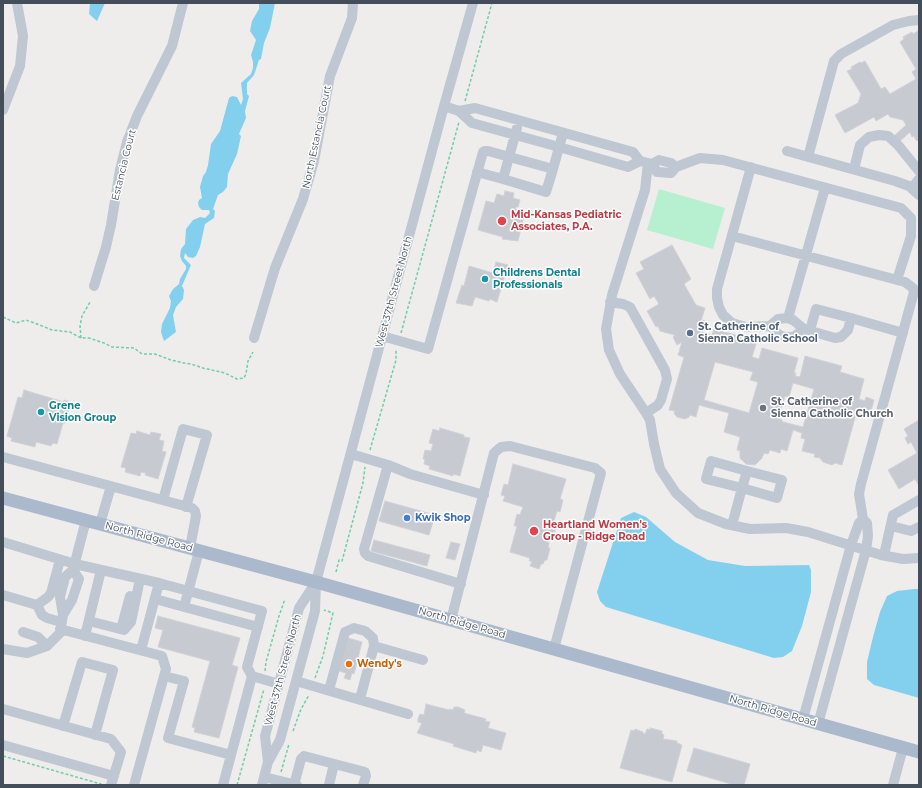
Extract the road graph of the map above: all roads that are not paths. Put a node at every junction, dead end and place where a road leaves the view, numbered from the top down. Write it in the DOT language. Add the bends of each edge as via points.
graph roads {
  1 [pos="17,3"];
  2 [pos="183,3"];
  3 [pos="354,3"];
  4 [pos="473,3"];
  5 [pos="919,20"];
  6 [pos="444,106"];
  7 [pos="3,110"];
  8 [pos="461,111"];
  9 [pos="519,121"];
  10 [pos="563,132"];
  11 [pos="515,135"];
  12 [pos="597,142"];
  13 [pos="559,148"];
  14 [pos="787,151"];
  15 [pos="510,156"];
  16 [pos="594,157"];
  17 [pos="808,157"];
  18 [pos="647,163"];
  19 [pos="751,167"];
  20 [pos="553,169"];
  21 [pos="854,169"];
  22 [pos="919,171"];
  23 [pos="477,172"];
  24 [pos="503,179"];
  25 [pos="919,179"];
  26 [pos="825,188"];
  27 [pos="915,192"];
  28 [pos="732,236"];
  29 [pos="806,256"];
  30 [pos="897,280"];
  31 [pos="94,286"];
  32 [pos="610,302"];
  33 [pos="788,318"];
  34 [pos="851,318"];
  35 [pos="770,326"];
  36 [pos="807,329"];
  37 [pos="903,333"];
  38 [pos="382,336"];
  39 [pos="254,338"];
  40 [pos="646,413"];
  41 [pos="351,454"];
  42 [pos="3,458"];
  43 [pos="388,465"];
  44 [pos="747,471"];
  45 [pos="111,486"];
  46 [pos="742,488"];
  47 [pos="484,495"];
  48 [pos="3,498"];
  49 [pos="163,500"];
  50 [pos="919,500"];
  51 [pos="186,507"];
  52 [pos="864,518"];
  53 [pos="86,520"];
  54 [pos="100,524"];
  55 [pos="732,526"];
  56 [pos="891,526"];
  57 [pos="919,527"];
  58 [pos="3,542"];
  59 [pos="851,545"];
  60 [pos="194,550"];
  61 [pos="866,550"];
  62 [pos="884,555"];
  63 [pos="919,558"];
  64 [pos="60,560"];
  65 [pos="74,567"];
  66 [pos="101,570"];
  67 [pos="140,579"];
  68 [pos="316,582"];
  69 [pos="159,583"];
  70 [pos="461,584"];
  71 [pos="188,591"];
  72 [pos="3,595"];
  73 [pos="154,599"];
  74 [pos="37,605"];
  75 [pos="184,607"];
  76 [pos="451,620"];
  77 [pos="89,621"];
  78 [pos="62,622"];
  79 [pos="258,627"];
  80 [pos="23,632"];
  81 [pos="85,636"];
  82 [pos="47,646"];
  83 [pos="374,646"];
  84 [pos="3,649"];
  85 [pos="554,649"];
  86 [pos="141,650"];
  87 [pos="422,660"];
  88 [pos="164,676"];
  89 [pos="252,676"];
  90 [pos="296,681"];
  91 [pos="279,684"];
  92 [pos="328,690"];
  93 [pos="360,699"];
  94 [pos="3,709"];
  95 [pos="408,714"];
  96 [pos="803,719"];
  97 [pos="818,724"];
  98 [pos="63,726"];
  99 [pos="95,735"];
  100 [pos="3,745"];
  101 [pos="903,748"];
  102 [pos="919,752"];
  103 [pos="231,754"];
  104 [pos="268,762"];
  105 [pos="334,764"];
  106 [pos="112,780"];
  107 [pos="263,781"];
  108 [pos="134,785"];
  109 [pos="222,785"];
  110 [pos="295,785"];
  111 [pos="329,785"];
  112 [pos="363,785"];
  113 [pos="893,785"];
  1 -- 7 [label="street" via="22,36 20,66"];
  2 -- 31 [label="street, Estancia Court" via="172,46 127,142 111,225"];
  3 -- 39 [label="street, North Estancia Court" via="352,18 330,76 314,161 303,199 275,268"];
  4 -- 6 [label="street, West 37th Street North"];
  5 -- 17 [label="street" via="893,25 840,54 834,61"];
  6 -- 8 [label="street"];
  6 -- 38 [label="street, West 37th Street North"];
  8 -- 9 [label="street" via="475,108"];
  8 -- 11 [label="street" via="472,123"];
  9 -- 10 [label="street"];
  9 -- 11 [label="street"];
  10 -- 12 [label="street"];
  10 -- 13 [label="street"];
  11 -- 13 [label="street"];
  11 -- 15 [label="street"];
  12 -- 16 [label="street"];
  12 -- 18 [label="street" via="632,152"];
  13 -- 16 [label="street"];
  13 -- 20 [label="street"];
  14 -- 17 [label="street"];
  15 -- 20 [label="street"];
  15 -- 23 [label="street" via="485,151"];
  15 -- 24 [label="street"];
  16 -- 18 [label="street" via="628,167"];
  17 -- 21 [label="street"];
  18 -- 19 [label="street" via="659,160 676,167 700,158 723,160"];
  18 -- 32 [label="street" via="645,190"];
  19 -- 26 [label="street"];
  19 -- 28 [label="street"];
  20 -- 24 [label="street" via="546,192"];
  21 -- 22 [label="street" via="860,145 869,137 879,135 888,136"];
  21 -- 27 [label="street" via="909,186"];
  23 -- 24 [label="street"];
  23 -- 38 [label="street" via="428,349"];
  25 -- 27 [label="street"];
  26 -- 29 [label="street"];
  26 -- 30 [label="street" via="901,208 911,218 911,236"];
  28 -- 29 [label="street"];
  28 -- 35 [label="street" via="718,289 719,307 723,315 739,326"];
  29 -- 30 [label="street"];
  29 -- 33 [label="street"];
  30 -- 37 [label="street" via="910,285 914,292"];
  32 -- 40 [label="street" via="606,329 609,350 620,374"];
  32 -- 40 [label="street" via="630,307 665,370 667,379 661,400"];
  33 -- 35 [label="street" via="778,319"];
  33 -- 36 [label="street"];
  34 -- 36 [label="street" via="816,309"];
  34 -- 36 [label="street" via="848,330 842,337 835,338"];
  34 -- 37 [label="street"];
  35 -- 36 [label="street" via="785,338 794,337"];
  37 -- 52 [label="street" via="861,484 859,494"];
  38 -- 41 [label="street, West 37th Street North"];
  40 -- 55 [label="street" via="650,420 660,469 676,493 698,513"];
  41 -- 43 [label="street"];
  41 -- 68 [label="street, West 37th Street North"];
  42 -- 45 [label="street"];
  43 -- 47 [label="street" via="410,474"];
  43 -- 70 [label="street" via="365,553"];
  44 -- 46 [label="street"];
  44 -- 46 [label="street" via="782,480 777,498"];
  44 -- 46 [label="street" via="711,461 706,479"];
  45 -- 49 [label="street"];
  45 -- 54 [label="street"];
  46 -- 55 [label="street"];
  47 -- 70 [label="street"];
  47 -- 85 [label="street" via="494,453 501,447 510,446 595,468 601,473"];
  48 -- 53 [label="main road, North Ridge Road"];
  49 -- 51 [label="street"];
  49 -- 51 [label="street" via="183,429 207,436"];
  50 -- 56 [label="street" via="893,515"];
  51 -- 60 [label="street" via="192,508 196,516"];
  52 -- 59 [label="street" via="859,523"];
  52 -- 61 [label="street" via="868,536"];
  53 -- 54 [label="main road, North Ridge Road"];
  53 -- 65 [label="street"];
  54 -- 60 [label="main road, North Ridge Road"];
  55 -- 59 [label="street" via="750,529 786,528"];
  56 -- 57 [label="street" via="911,531"];
  56 -- 62 [label="street"];
  58 -- 64 [label="street"];
  59 -- 61 [label="street"];
  59 -- 96 [label="street"];
  60 -- 68 [label="main road, North Ridge Road"];
  60 -- 71 [label="street"];
  61 -- 62 [label="street"];
  61 -- 97 [label="street"];
  62 -- 63 [label="street" via="903,559"];
  64 -- 65 [label="street"];
  64 -- 74 [label="street" via="51,593"];
  65 -- 66 [label="street"];
  65 -- 78 [label="street" via="79,579"];
  66 -- 67 [label="street"];
  66 -- 77 [label="street"];
  67 -- 69 [label="street"];
  67 -- 77 [label="street" via="131,622 124,630"];
  68 -- 76 [label="main road, North Ridge Road"];
  68 -- 90 [label="street, West 37th Street North" via="315,611"];
  68 -- 91 [label="street, West 37th Street North" via="299,608"];
  69 -- 71 [label="street"];
  69 -- 73 [label="street"];
  70 -- 76 [label="street"];
  71 -- 75 [label="street"];
  71 -- 79 [label="street" via="262,611"];
  72 -- 74 [label="street"];
  73 -- 75 [label="street"];
  73 -- 86 [label="street"];
  74 -- 78 [label="street" via="42,615"];
  75 -- 79 [label="street"];
  76 -- 85 [label="main road, North Ridge Road"];
  77 -- 81 [label="street"];
  78 -- 81 [label="street"];
  78 -- 82 [label="street" via="60,633"];
  79 -- 89 [label="street" via="247,667"];
  80 -- 82 [label="street" via="38,637"];
  81 -- 86 [label="street"];
  82 -- 84 [label="street" via="27,653"];
  83 -- 87 [label="street"];
  83 -- 92 [label="street" via="373,638 365,631 354,628 345,632"];
  83 -- 93 [label="street"];
  85 -- 96 [label="main road, North Ridge Road"];
  86 -- 88 [label="street" via="162,656 166,669"];
  88 -- 103 [label="street" via="184,681 168,738"];
  88 -- 108 [label="street"];
  89 -- 91 [label="street"];
  89 -- 103 [label="street"];
  90 -- 92 [label="street"];
  90 -- 104 [label="street, West 37th Street North" via="280,740"];
  91 -- 104 [label="street, West 37th Street North" via="265,736"];
  92 -- 93 [label="street"];
  93 -- 95 [label="street"];
  94 -- 98 [label="street"];
  96 -- 97 [label="main road, North Ridge Road"];
  97 -- 101 [label="main road, North Ridge Road"];
  98 -- 99 [label="street"];
  98 -- 99 [label="street" via="82,662 113,670"];
  99 -- 106 [label="street" via="112,740 121,752"];
  100 -- 106 [label="street"];
  101 -- 102 [label="main road, North Ridge Road"];
  101 -- 113 [label="street"];
  103 -- 109 [label="street"];
  104 -- 107 [label="street, West 37th Street North"];
  105 -- 110 [label="street" via="304,756 301,758"];
  105 -- 111 [label="street"];
  105 -- 112 [label="street" via="365,772"];
  107 -- 110 [label="street" via="279,780"];
}
